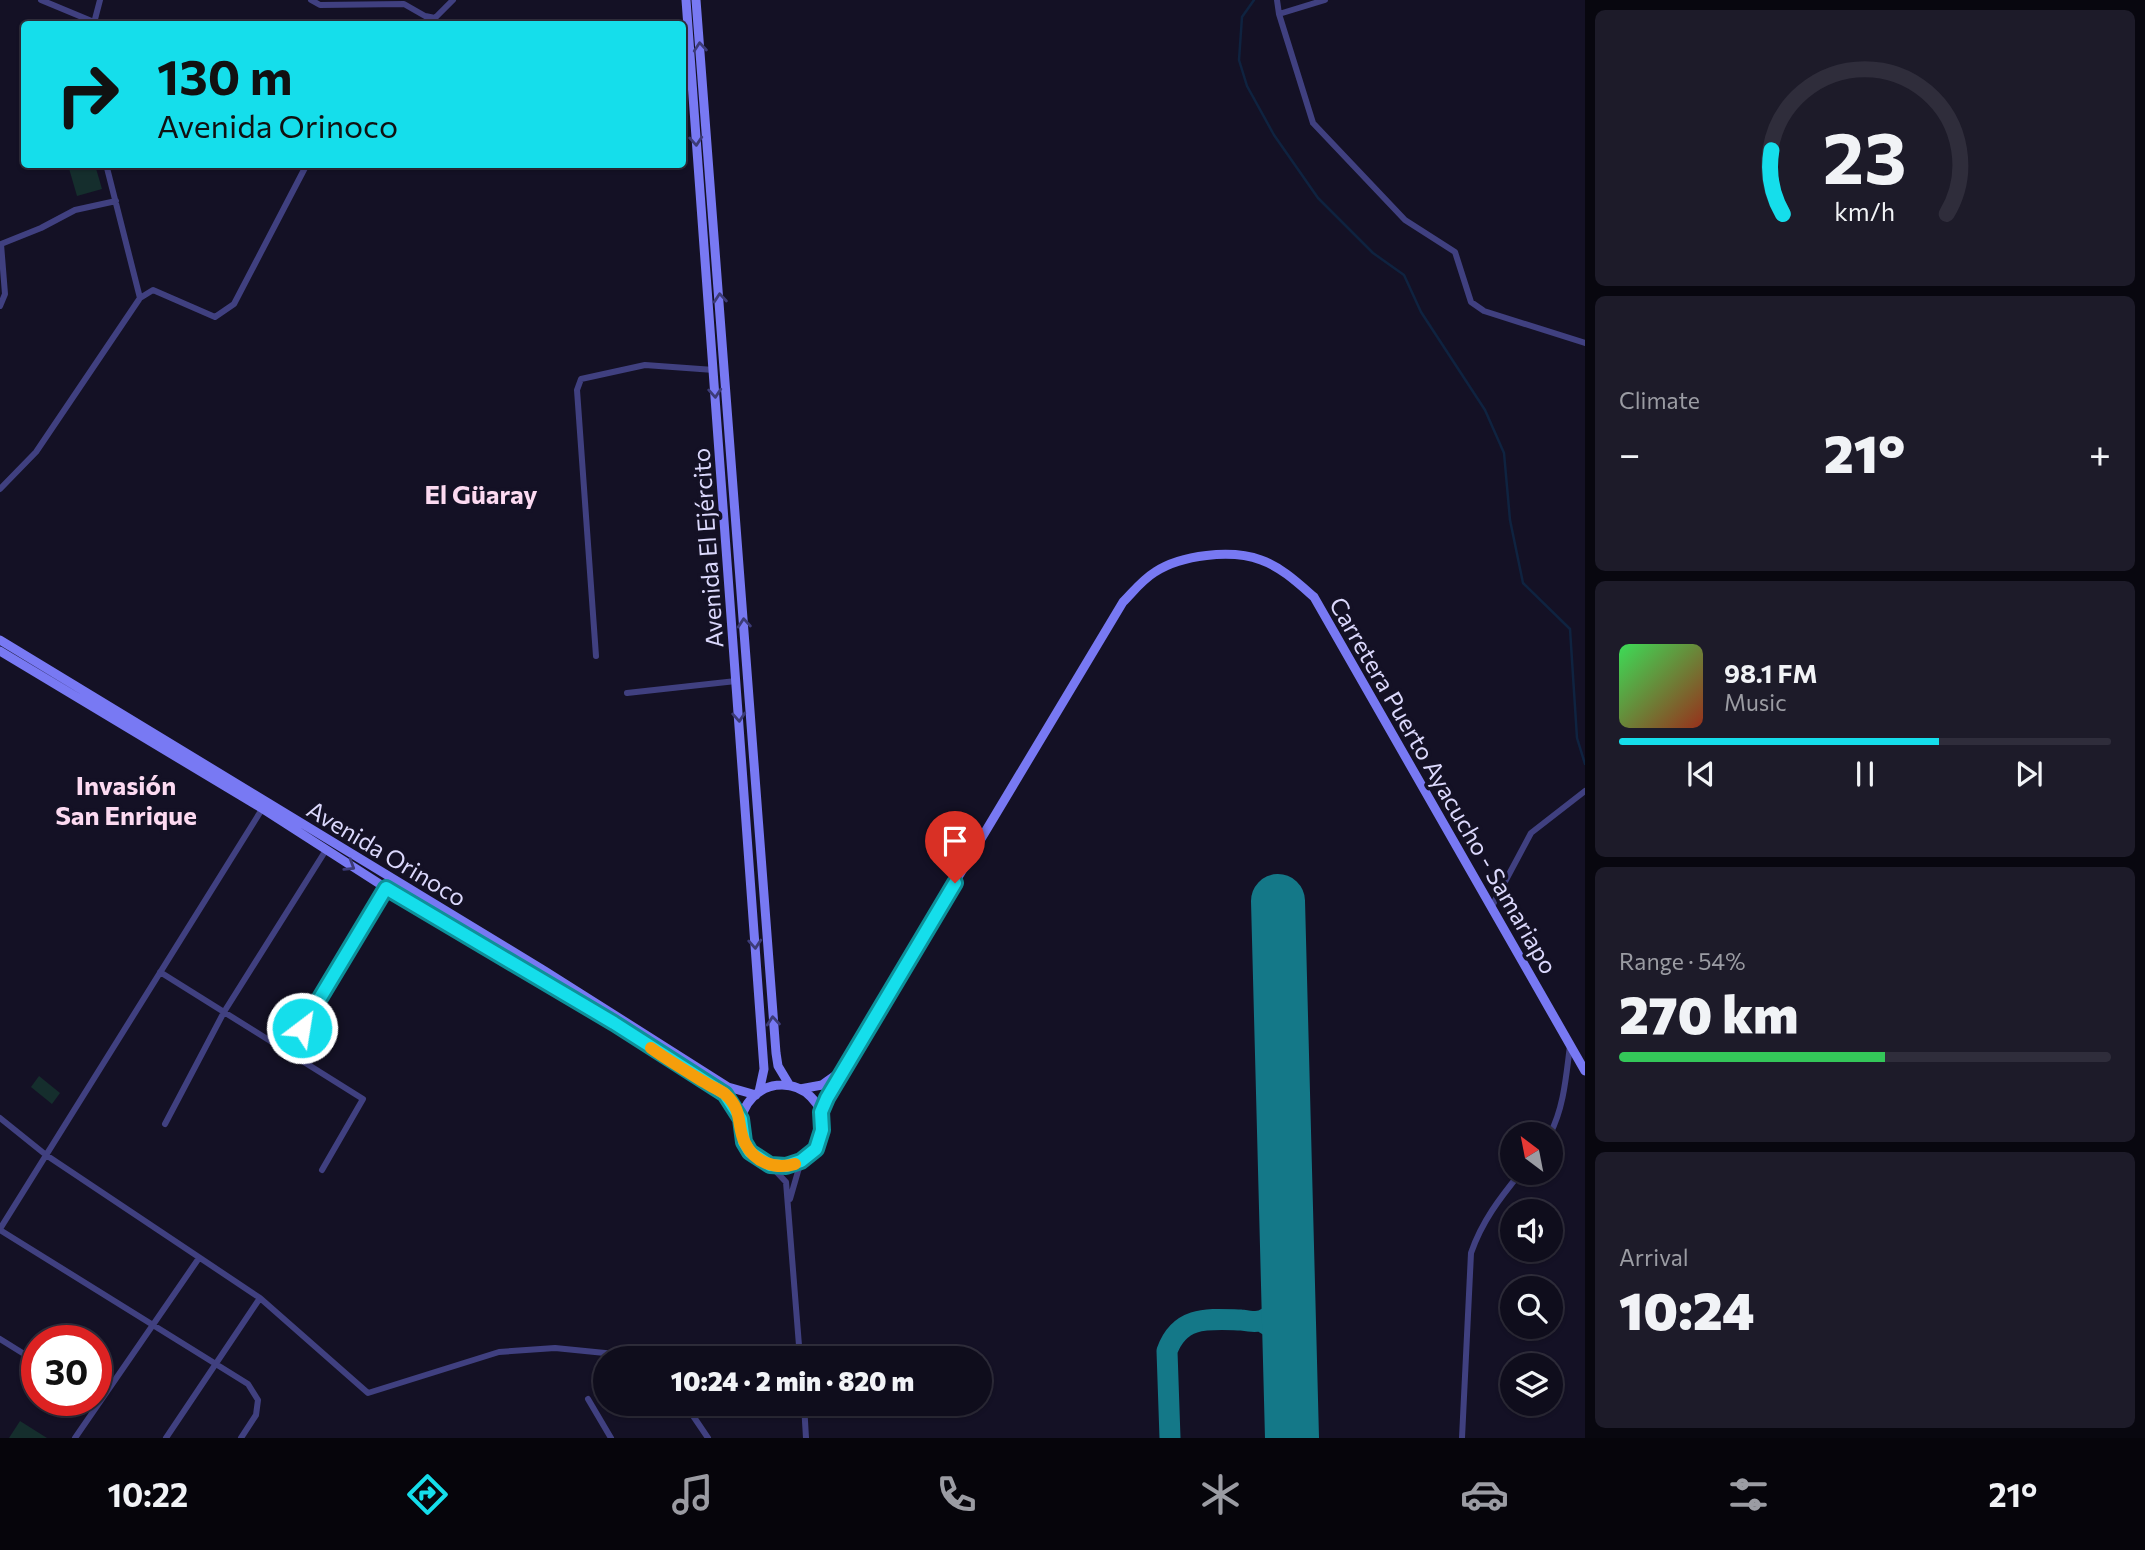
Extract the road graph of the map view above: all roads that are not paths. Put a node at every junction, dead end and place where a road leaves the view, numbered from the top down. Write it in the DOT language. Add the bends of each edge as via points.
graph roads {
  1 [pos="41,0"];
  2 [pos="100,0"];
  3 [pos="311,0"];
  4 [pos="453,0"];
  5 [pos="686,0"];
  6 [pos="696,0"];
  7 [pos="1277,0"];
  8 [pos="1325,0"];
  9 [pos="1279,14"];
  10 [pos="435,18"];
  11 [pos="89,21"];
  12 [pos="95,21"];
  13 [pos="432,21"];
  14 [pos="107,168"];
  15 [pos="305,168"];
  16 [pos="116,201"];
  17 [pos="140,298"];
  18 [pos="0,306"];
  19 [pos="1585,343"];
  20 [pos="714,370"];
  21 [pos="0,489"];
  22 [pos="0,640"];
  23 [pos="0,650"];
  24 [pos="596,656"];
  25 [pos="736,681"];
  26 [pos="627,693"];
  27 [pos="1585,791"];
  28 [pos="265,805"];
  29 [pos="326,850"];
  30 [pos="386,888"];
  31 [pos="1491,908"];
  32 [pos="160,972"];
  33 [pos="224,1012"];
  34 [pos="1570,1044"];
  35 [pos="288,1052"];
  36 [pos="843,1069"];
  37 [pos="1585,1071"];
  38 [pos="790,1086"];
  39 [pos="800,1089"];
  40 [pos="757,1093"];
  41 [pos="821,1112"];
  42 [pos="0,1118"];
  43 [pos="741,1119"];
  44 [pos="1556,1122"];
  45 [pos="166,1124"];
  46 [pos="46,1155"];
  47 [pos="801,1161"];
  48 [pos="770,1165"];
  49 [pos="322,1170"];
  50 [pos="1510,1185"];
  51 [pos="789,1204"];
  52 [pos="0,1230"];
  53 [pos="199,1258"];
  54 [pos="260,1298"];
  55 [pos="152,1325"];
  56 [pos="0,1339"];
  57 [pos="799,1346"];
  58 [pos="21,1352"];
  59 [pos="593,1352"];
  60 [pos="215,1364"];
  61 [pos="112,1381"];
  62 [pos="588,1399"];
  63 [pos="88,1416"];
  64 [pos="693,1416"];
  65 [pos="805,1416"];
  66 [pos="76,1436"];
  67 [pos="85,1438"];
  68 [pos="166,1438"];
  69 [pos="241,1438"];
  70 [pos="611,1438"];
  71 [pos="708,1438"];
  72 [pos="806,1438"];
  73 [pos="1462,1438"];
  1 -- 11 [label="street"];
  2 -- 12 [label="street"];
  3 -- 10 [label="street" via="320,5 404,4"];
  4 -- 10 [label="street"];
  5 -- 20 [label="street, Avenida El Ejército, one-way"];
  38 -- 6 [label="street, Avenida El Ejército, one-way" via="776,1053"];
  7 -- 9 [label="street"];
  8 -- 9 [label="street"];
  9 -- 19 [label="street" via="1313,123 1405,220 1455,252 1471,302 1484,311"];
  10 -- 13 [label="street"];
  14 -- 16 [label="street"];
  15 -- 17 [label="street" via="234,304 215,317 153,290"];
  16 -- 17 [label="street"];
  16 -- 18 [label="street" via="75,210 1,244 5,294"];
  17 -- 21 [label="street" via="36,452"];
  20 -- 24 [label="street" via="645,365 581,379 577,390"];
  20 -- 25 [label="street, Avenida El Ejército, one-way"];
  22 -- 28 [label="street, Avenida Orinoco"];
  23 -- 28 [label="street, Avenida Orinoco"];
  25 -- 26 [label="street"];
  25 -- 40 [label="street, Avenida El Ejército, one-way" via="764,1069"];
  27 -- 31 [label="street" via="1531,833"];
  28 -- 29 [label="street, Avenida Orinoco"];
  28 -- 32 [label="street"];
  28 -- 40 [label="street, Avenida Orinoco" via="728,1087"];
  29 -- 30 [label="street, Avenida Orinoco, one-way"];
  29 -- 33 [label="street"];
  30 -- 35 [label="street"];
  30 -- 43 [label="street, Avenida Orinoco" via="725,1094"];
  31 -- 34 [label="street, Carretera Puerto Ayacucho - Samariapo"];
  31 -- 36 [label="street, Carretera Puerto Ayacucho - Samariapo" via="1314,597 1289,575 1260,559 1205,555 1156,571 1123,603"];
  32 -- 33 [label="street"];
  32 -- 46 [label="street"];
  33 -- 35 [label="street"];
  33 -- 45 [label="street"];
  34 -- 37 [label="street, Carretera Puerto Ayacucho - Samariapo"];
  34 -- 44 [label="street"];
  35 -- 49 [label="street" via="363,1098"];
  36 -- 39 [label="street, Carretera Puerto Ayacucho - Samariapo" via="822,1085"];
  36 -- 41 [label="street, Carretera Puerto Ayacucho - Samariapo"];
  38 -- 39 [label="street"];
  38 -- 40 [label="street"];
  39 -- 41 [label="street"];
  40 -- 43 [label="street"];
  41 -- 47 [label="street" via="820,1140"];
  42 -- 46 [label="street"];
  43 -- 48 [label="street" via="750,1152"];
  46 -- 52 [label="street"];
  46 -- 53 [label="street"];
  47 -- 48 [label="street"];
  47 -- 51 [label="street"];
  48 -- 51 [label="street" via="786,1182"];
  50 -- 73 [label="street" via="1479,1230 1471,1253"];
  51 -- 57 [label="street"];
  52 -- 55 [label="street"];
  53 -- 54 [label="street"];
  53 -- 55 [label="street"];
  54 -- 59 [label="street" via="368,1393 499,1352 555,1348"];
  54 -- 60 [label="street"];
  55 -- 60 [label="street"];
  55 -- 61 [label="street"];
  56 -- 58 [label="street"];
  60 -- 68 [label="street"];
  60 -- 69 [label="street" via="248,1384 258,1401 256,1415"];
  62 -- 70 [label="street"];
  63 -- 66 [label="street"];
  64 -- 71 [label="street"];
  65 -- 72 [label="street"];
  66 -- 67 [label="street"];
}
